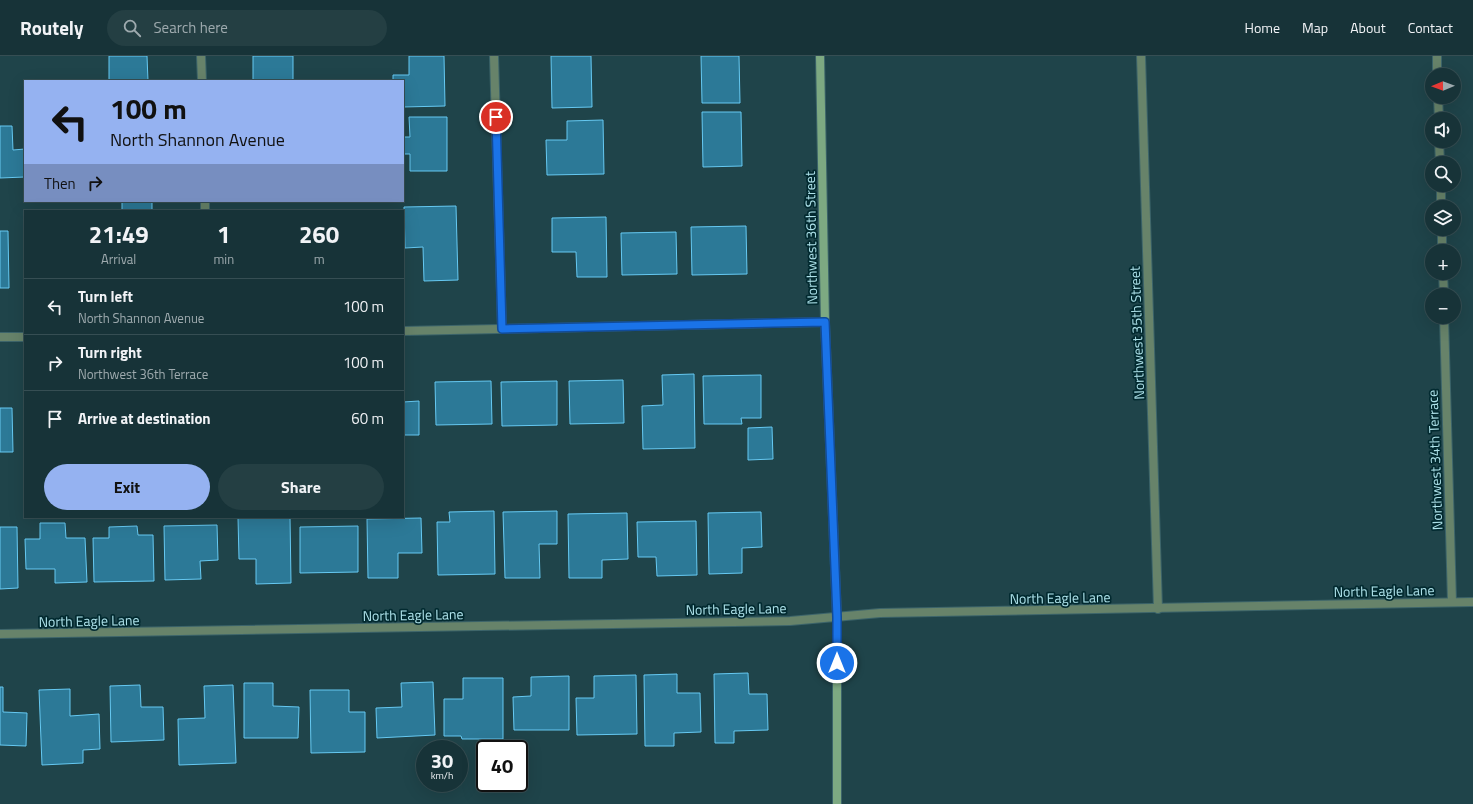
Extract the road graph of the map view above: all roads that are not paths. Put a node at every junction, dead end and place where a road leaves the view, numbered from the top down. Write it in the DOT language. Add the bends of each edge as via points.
graph roads {
  1 [pos="201,56"];
  2 [pos="494,56"];
  3 [pos="820,56"];
  4 [pos="1141,56"];
  5 [pos="1437,56"];
  6 [pos="1438,68"];
  7 [pos="202,80"];
  8 [pos="825,322"];
  9 [pos="1444,324"];
  10 [pos="502,329"];
  11 [pos="404,331"];
  12 [pos="0,337"];
  13 [pos="24,337"];
  14 [pos="1452,602"];
  15 [pos="1473,602"];
  16 [pos="1158,609"];
  17 [pos="837,617"];
  18 [pos="0,634"];
  19 [pos="837,804"];
  1 -- 7 [label="street"];
  2 -- 10 [label="street"];
  3 -- 8 [label="street, Northwest 36th Street"];
  4 -- 16 [label="street, Northwest 35th Street"];
  5 -- 6 [label="street"];
  8 -- 10 [label="street"];
  8 -- 17 [label="street, Northwest 36th Street"];
  9 -- 14 [label="street, Northwest 34th Terrace"];
  10 -- 11 [label="street"];
  12 -- 13 [label="street"];
  14 -- 15 [label="street, North Eagle Lane"];
  14 -- 16 [label="street, North Eagle Lane"];
  16 -- 17 [label="street, North Eagle Lane" via="880,613"];
  17 -- 18 [label="street, North Eagle Lane" via="790,621"];
  17 -- 19 [label="street, Northwest 36th Street"];
}
